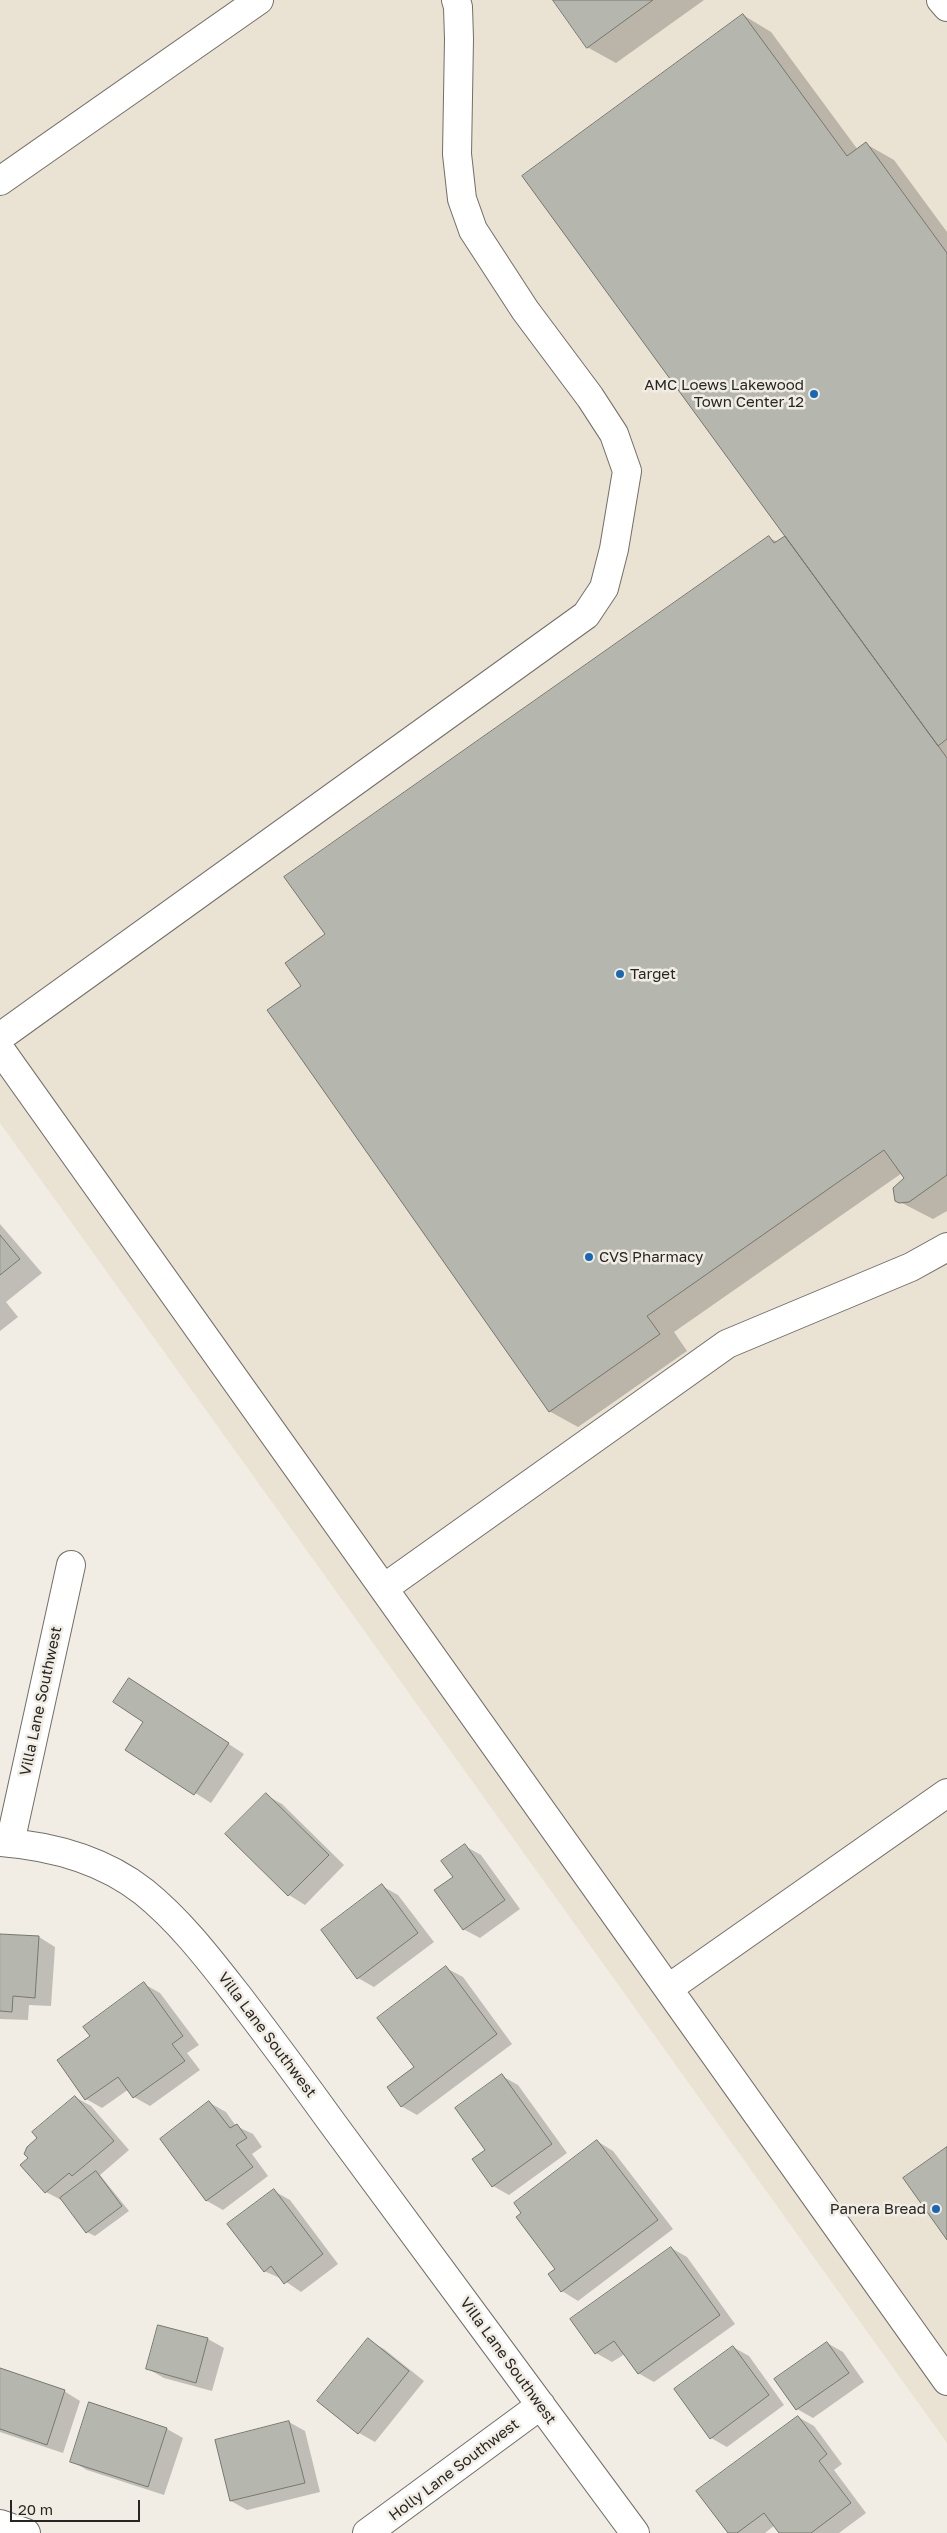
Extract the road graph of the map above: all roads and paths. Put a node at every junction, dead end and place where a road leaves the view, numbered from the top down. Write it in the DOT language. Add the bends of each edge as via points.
graph roads {
  1 [pos="259,0"];
  2 [pos="456,0"];
  3 [pos="941,0"];
  4 [pos="947,6"];
  5 [pos="0,181"];
  6 [pos="0,1037"];
  7 [pos="0,1049"];
  8 [pos="947,1248"];
  9 [pos="71,1565"];
  10 [pos="384,1588"];
  11 [pos="947,1793"];
  12 [pos="5,1842"];
  13 [pos="669,1988"];
  14 [pos="947,2381"];
  15 [pos="541,2406"];
  16 [pos="0,2524"];
  17 [pos="26,2533"];
  18 [pos="367,2533"];
  19 [pos="635,2533"];
  1 -- 5 [label="street"];
  2 -- 6 [label="street" via="459,39 457,154 462,199 473,230 525,310 614,434 627,471 604,588 586,614"];
  3 -- 4 [label="street"];
  7 -- 10 [label="street"];
  8 -- 10 [label="street" via="911,1267 727,1344"];
  9 -- 12 [label="street, Villa Lane Southwest"];
  10 -- 13 [label="street"];
  11 -- 13 [label="street"];
  12 -- 15 [label="street, Villa Lane Southwest" via="69,1853 97,1864 143,1892 185,1931 264,2030"];
  13 -- 14 [label="street"];
  15 -- 18 [label="street, Holly Lane Southwest"];
  15 -- 19 [label="street, Villa Lane Southwest"];
  16 -- 17 [label="street"];
}
